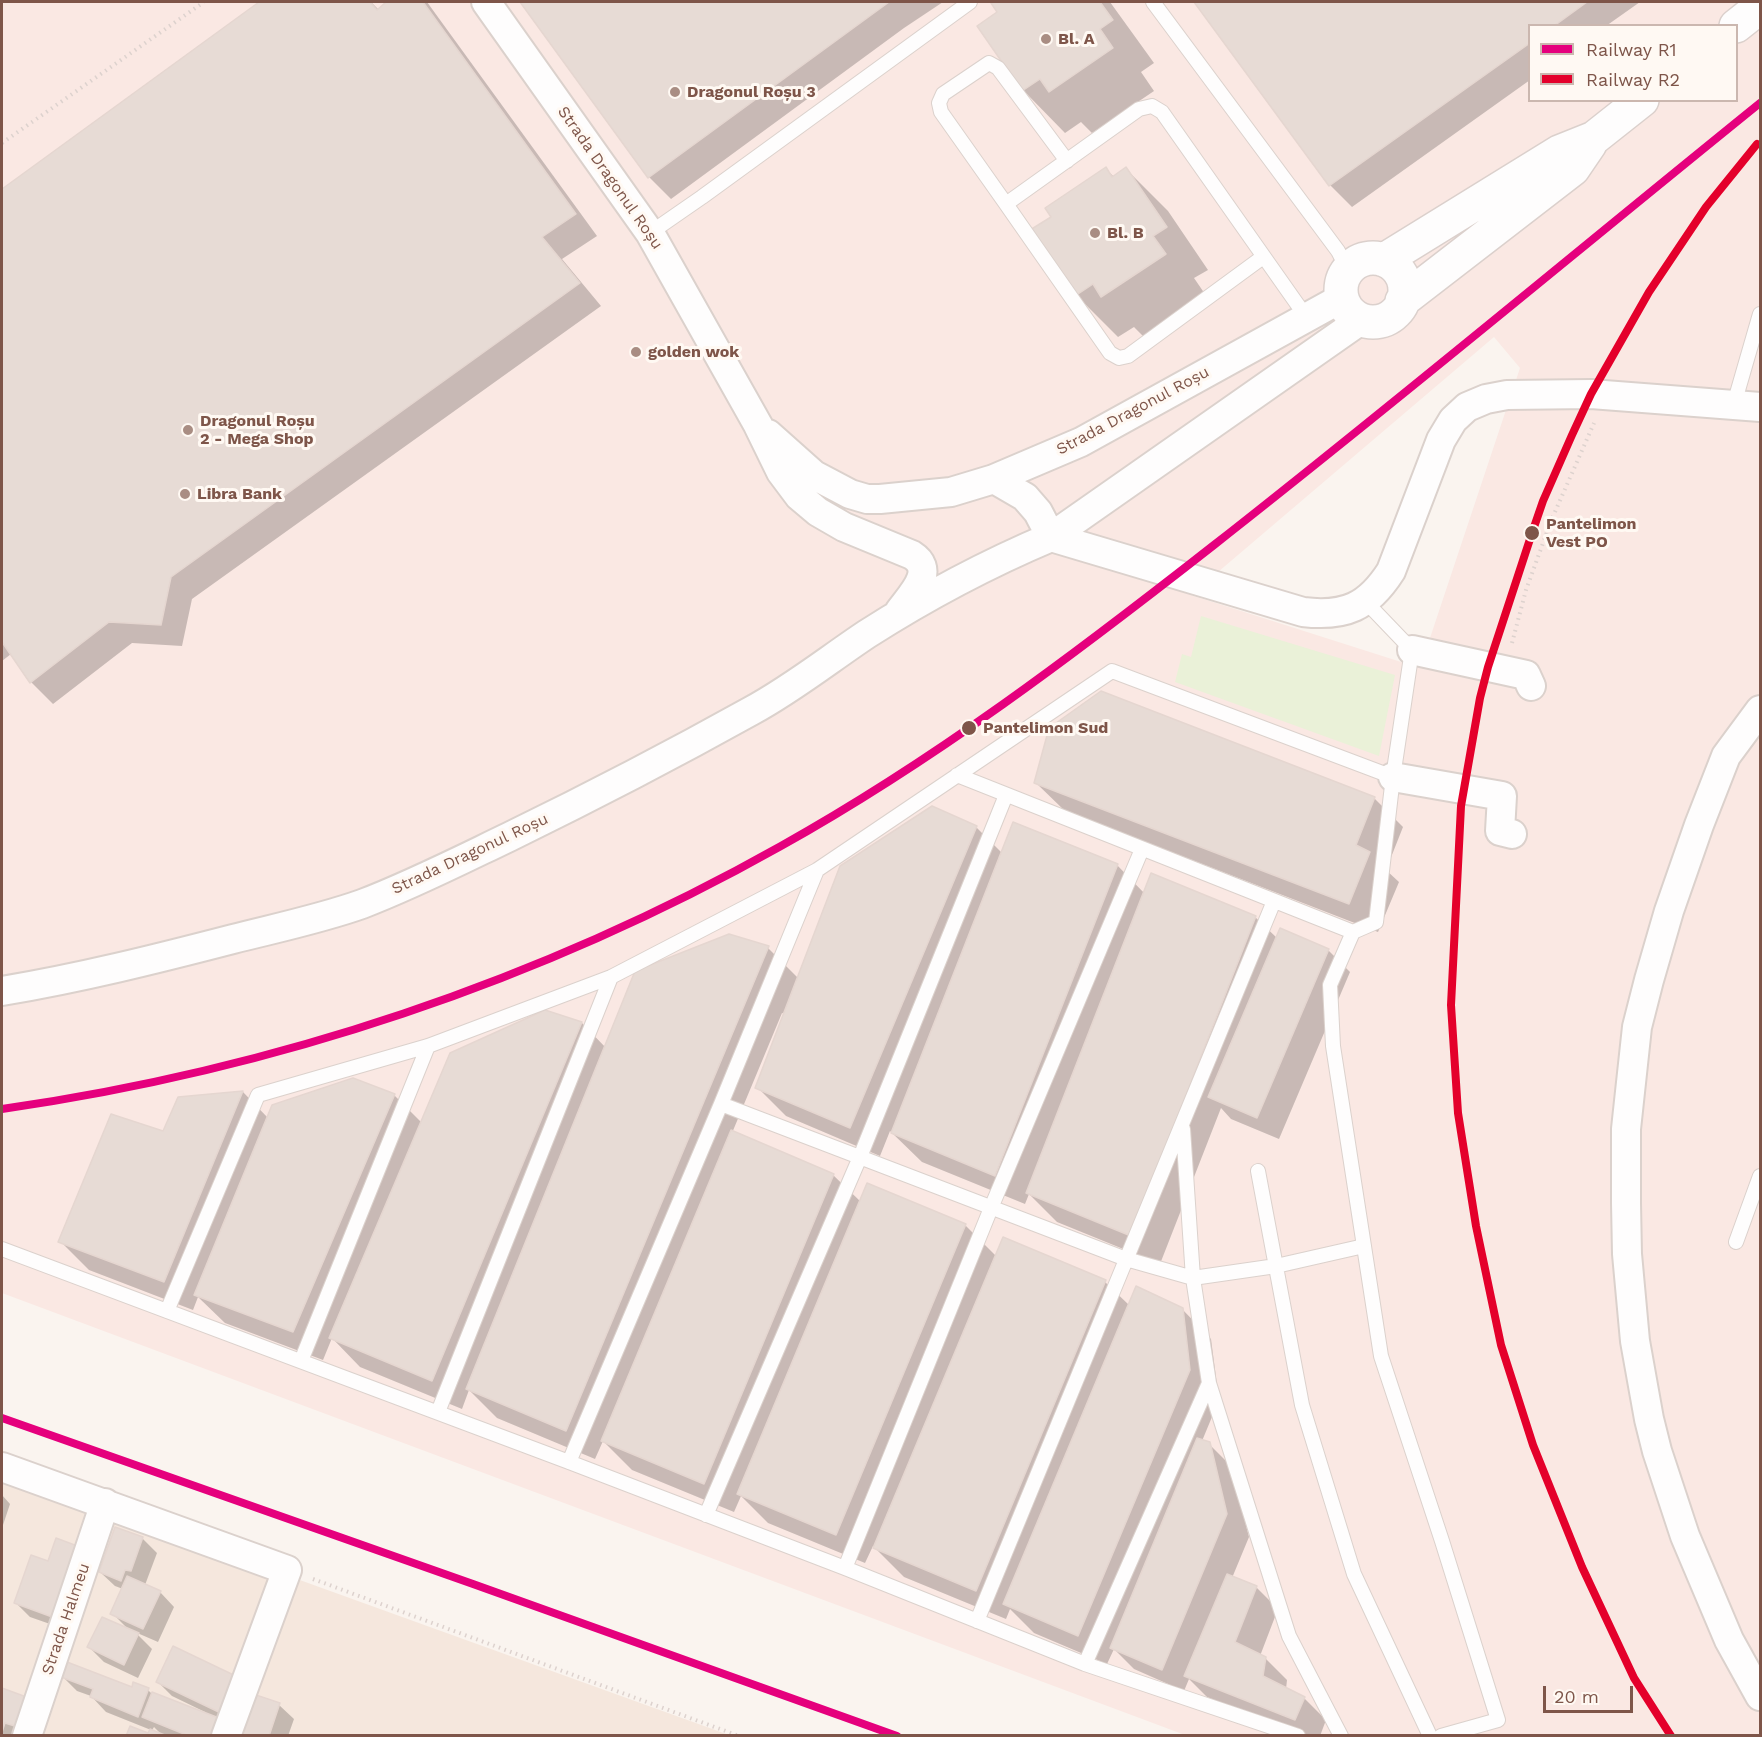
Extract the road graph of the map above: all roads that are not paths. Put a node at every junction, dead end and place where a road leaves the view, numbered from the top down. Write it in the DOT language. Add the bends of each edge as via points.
graph roads {
  1 [pos="486,2"];
  2 [pos="970,2"];
  3 [pos="1153,2"];
  4 [pos="1761,7"];
  5 [pos="1738,25"];
  6 [pos="1639,102"];
  7 [pos="1594,138"];
  8 [pos="1067,161"];
  9 [pos="1006,204"];
  10 [pos="650,233"];
  11 [pos="1263,257"];
  12 [pos="1384,261"];
  13 [pos="1350,296"];
  14 [pos="1402,301"];
  15 [pos="1307,318"];
  16 [pos="1759,324"];
  17 [pos="1747,405"];
  18 [pos="758,425"];
  19 [pos="994,479"];
  20 [pos="1052,537"];
  21 [pos="1365,602"];
  22 [pos="896,616"];
  23 [pos="1412,650"];
  24 [pos="1531,686"];
  25 [pos="1761,710"];
  26 [pos="957,775"];
  27 [pos="1393,777"];
  28 [pos="1006,795"];
  29 [pos="1512,834"];
  30 [pos="1142,849"];
  31 [pos="817,870"];
  32 [pos="1274,901"];
  33 [pos="1353,932"];
  34 [pos="611,976"];
  35 [pos="2,991"];
  36 [pos="428,1046"];
  37 [pos="721,1104"];
  38 [pos="1182,1123"];
  39 [pos="860,1157"];
  40 [pos="1258,1171"];
  41 [pos="1761,1176"];
  42 [pos="991,1208"];
  43 [pos="1736,1242"];
  44 [pos="1364,1246"];
  45 [pos="2,1249"];
  46 [pos="1126,1259"];
  47 [pos="1276,1266"];
  48 [pos="1193,1278"];
  49 [pos="167,1311"];
  50 [pos="301,1361"];
  51 [pos="1209,1383"];
  52 [pos="438,1412"];
  53 [pos="569,1462"];
  54 [pos="2,1467"];
  55 [pos="105,1503"];
  56 [pos="706,1515"];
  57 [pos="845,1568"];
  58 [pos="977,1621"];
  59 [pos="1085,1664"];
  60 [pos="1761,1696"];
  61 [pos="27,1736"];
  62 [pos="226,1736"];
  63 [pos="1298,1736"];
  64 [pos="1341,1736"];
  65 [pos="1430,1736"];
  66 [pos="1442,1736"];
  1 -- 10 [label="street, Strada Dragonul Roșu"];
  2 -- 10 [label="lane"];
  3 -- 13 [label="lane" via="1338,251"];
  4 -- 5 [label="street"];
  6 -- 7 [label="street"];
  7 -- 12 [label="street" via="1559,152"];
  7 -- 14 [label="street" via="1573,169"];
  8 -- 9 [label="lane"];
  8 -- 9 [label="lane" via="998,68 989,63 943,94 941,112"];
  8 -- 11 [label="lane" via="1139,109 1152,106 1162,112"];
  9 -- 11 [label="lane" via="1110,353 1119,358 1128,356"];
  10 -- 18 [label="street, Strada Dragonul Roșu"];
  11 -- 15 [label="lane"];
  12 -- 13 [label="street" via="1364,259 1355,264"];
  12 -- 14 [label="street" via="1399,273 1403,282"];
  13 -- 14 [label="street" via="1371,322 1390,317"];
  13 -- 15 [label="street, Strada Dragonul Roșu"];
  13 -- 20 [label="street, Strada Dragonul Roșu"];
  15 -- 19 [label="street, Strada Dragonul Roșu" via="1081,442"];
  16 -- 17 [label="lane"];
  17 -- 21 [label="street" via="1606,394 1507,395 1467,407 1441,440 1391,571 1380,589"];
  18 -- 19 [label="street, Strada Dragonul Roșu" via="814,475 867,499 951,492"];
  18 -- 22 [label="street, Strada Dragonul Roșu" via="781,472 799,496 818,512 921,561 921,579"];
  19 -- 20 [label="street" via="1025,497"];
  20 -- 21 [label="street" via="1303,612 1344,611"];
  20 -- 22 [label="street, Strada Dragonul Roșu"];
  21 -- 23 [label="lane"];
  22 -- 35 [label="street, Strada Dragonul Roșu" via="755,709 581,801 412,883 296,923 76,978"];
  23 -- 24 [label="street" via="1526,675"];
  23 -- 27 [label="lane"];
  25 -- 60 [label="street" via="1726,756 1669,911 1637,1028 1626,1129 1627,1254 1635,1341 1649,1419 1685,1536 1729,1640"];
  26 -- 27 [label="lane" via="1112,671"];
  26 -- 28 [label="lane"];
  26 -- 31 [label="lane"];
  27 -- 29 [label="street" via="1502,796 1500,831"];
  27 -- 33 [label="lane" via="1376,922"];
  28 -- 30 [label="lane"];
  28 -- 39 [label="lane"];
  30 -- 32 [label="lane"];
  30 -- 42 [label="lane"];
  31 -- 34 [label="lane"];
  31 -- 37 [label="lane"];
  32 -- 33 [label="lane"];
  32 -- 38 [label="lane"];
  33 -- 44 [label="lane" via="1330,985 1333,1046"];
  34 -- 36 [label="lane"];
  34 -- 52 [label="lane"];
  36 -- 49 [label="lane" via="258,1095"];
  36 -- 50 [label="lane"];
  37 -- 39 [label="lane"];
  37 -- 53 [label="lane"];
  38 -- 46 [label="lane"];
  38 -- 48 [label="lane"];
  39 -- 42 [label="lane"];
  39 -- 56 [label="lane"];
  40 -- 47 [label="lane"];
  41 -- 43 [label="lane"];
  42 -- 46 [label="lane"];
  42 -- 57 [label="lane"];
  44 -- 47 [label="lane"];
  44 -- 66 [label="lane" via="1381,1356 1498,1720"];
  45 -- 49 [label="lane"];
  46 -- 48 [label="lane"];
  46 -- 58 [label="lane"];
  47 -- 48 [label="lane"];
  47 -- 65 [label="lane" via="1302,1405 1354,1574"];
  48 -- 51 [label="lane"];
  49 -- 50 [label="lane"];
  50 -- 52 [label="lane"];
  51 -- 59 [label="lane"];
  51 -- 64 [label="lane" via="1289,1636"];
  52 -- 53 [label="lane"];
  53 -- 56 [label="lane"];
  54 -- 55 [label="street"];
  55 -- 61 [label="street, Strada Halmeu"];
  55 -- 62 [label="street" via="287,1570"];
  56 -- 57 [label="lane"];
  57 -- 58 [label="lane"];
  58 -- 59 [label="lane"];
  59 -- 63 [label="lane"];
}
